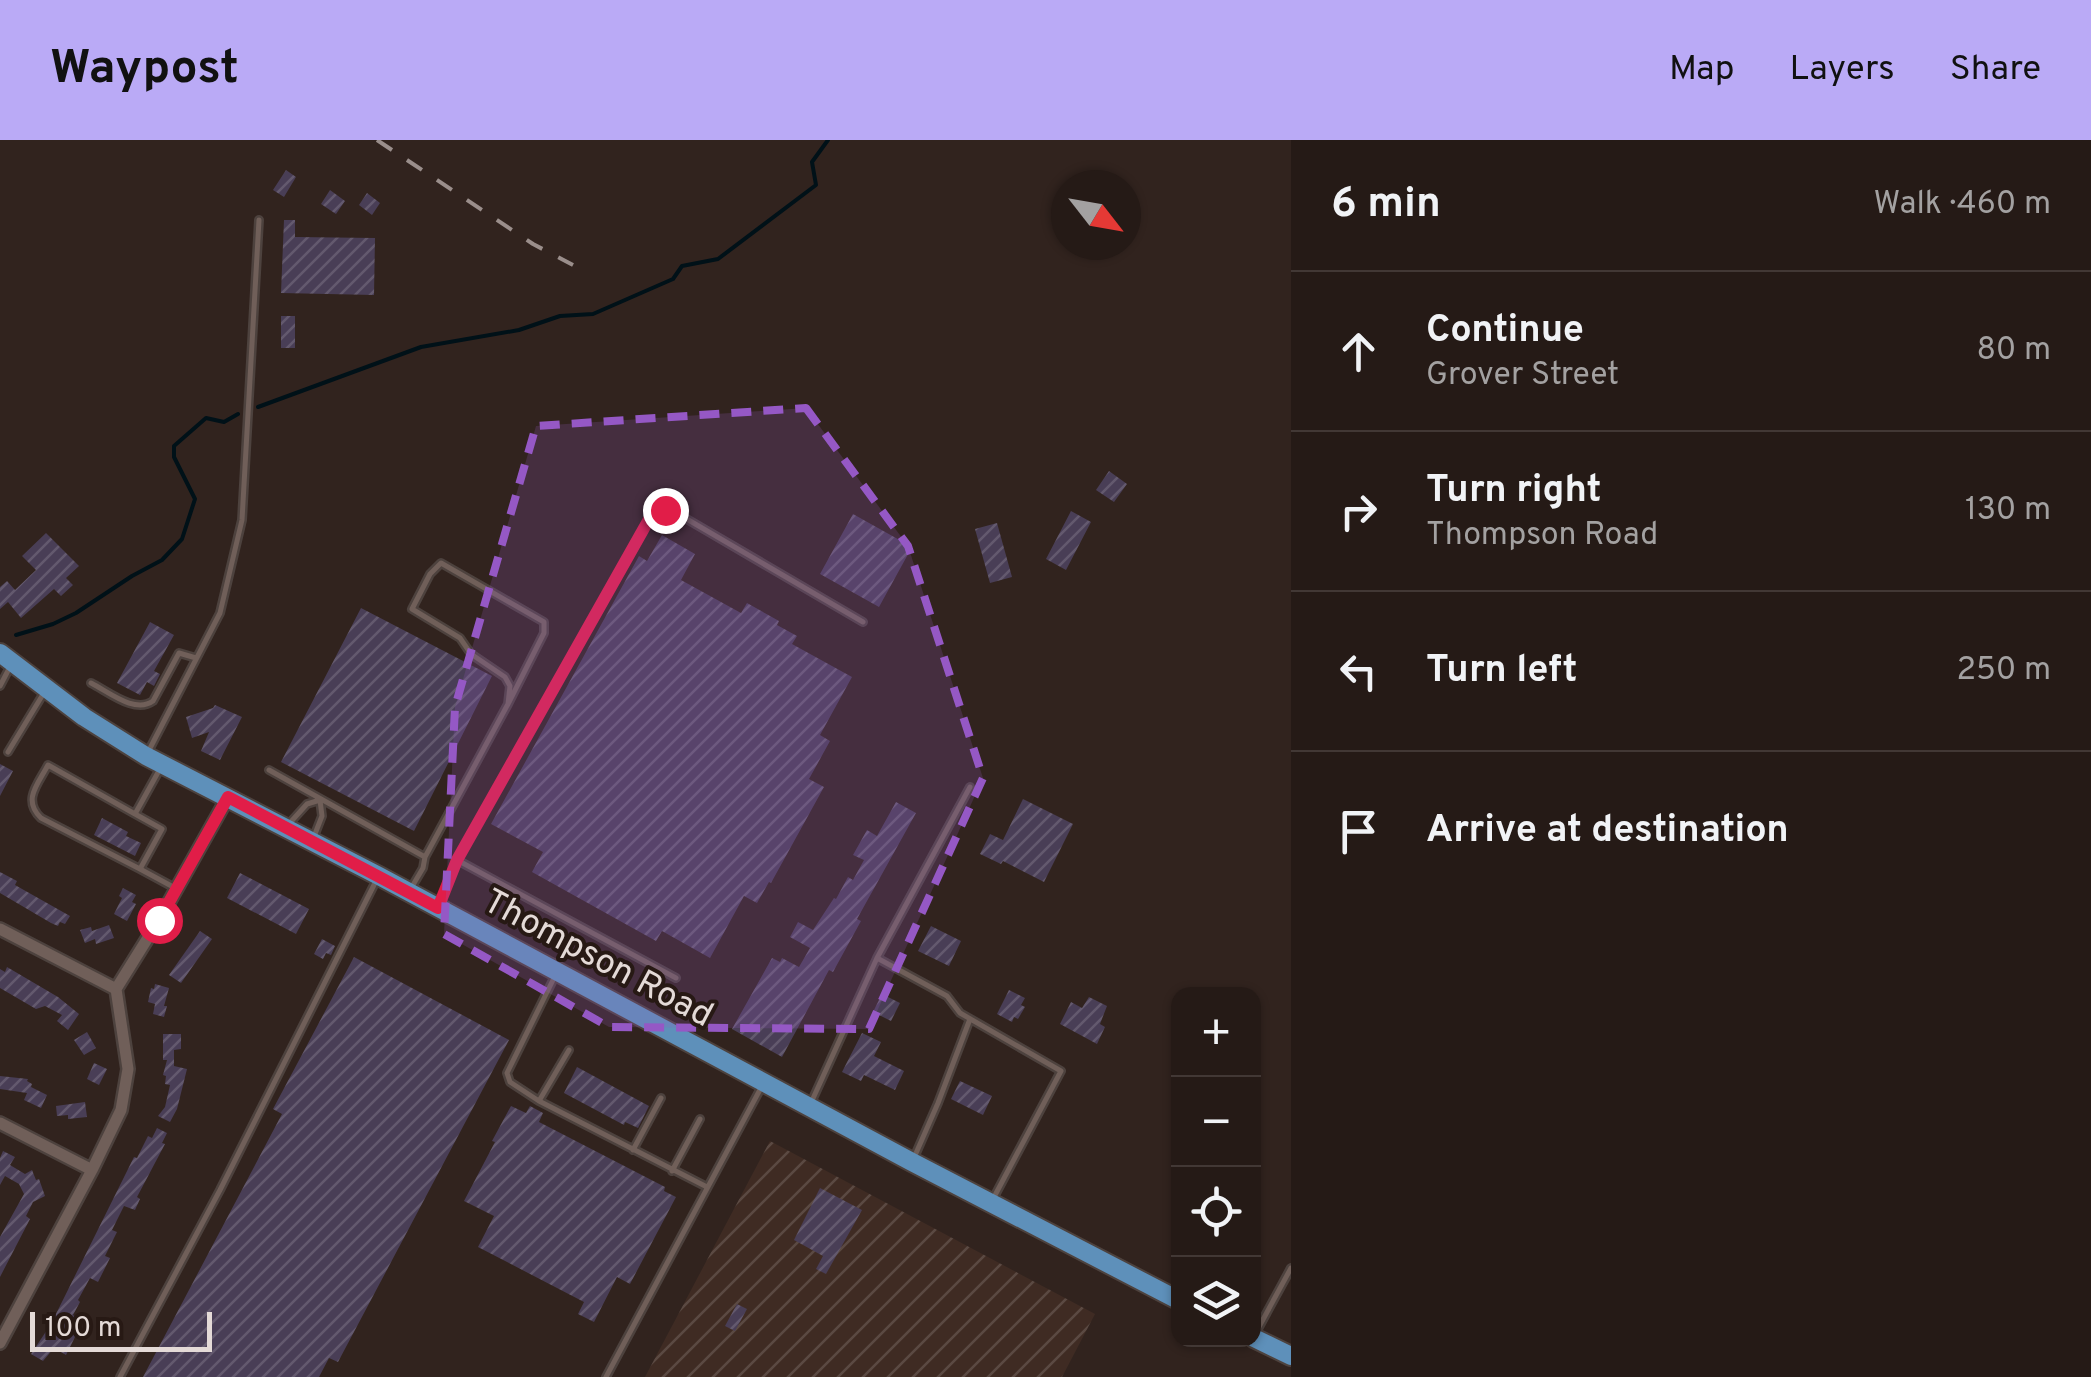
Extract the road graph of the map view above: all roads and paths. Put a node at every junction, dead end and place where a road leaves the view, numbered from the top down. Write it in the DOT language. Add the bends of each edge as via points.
graph roads {
  1 [pos="259,220"];
  2 [pos="863,622"];
  3 [pos="6,657"];
  4 [pos="197,659"];
  5 [pos="92,683"];
  6 [pos="0,686"];
  7 [pos="47,688"];
  8 [pos="508,704"];
  9 [pos="8,752"];
  10 [pos="154,761"];
  11 [pos="269,770"];
  12 [pos="970,787"];
  13 [pos="228,797"];
  14 [pos="320,800"];
  15 [pos="135,814"];
  16 [pos="286,828"];
  17 [pos="312,842"];
  18 [pos="425,857"];
  19 [pos="457,860"];
  20 [pos="140,869"];
  21 [pos="379,876"];
  22 [pos="177,888"];
  23 [pos="409,893"];
  24 [pos="438,908"];
  25 [pos="0,929"];
  26 [pos="877,958"];
  27 [pos="557,972"];
  28 [pos="676,978"];
  29 [pos="116,990"];
  30 [pos="970,1019"];
  31 [pos="569,1050"];
  32 [pos="763,1083"];
  33 [pos="661,1098"];
  34 [pos="540,1101"];
  35 [pos="809,1108"];
  36 [pos="700,1119"];
  37 [pos="0,1124"];
  38 [pos="633,1150"];
  39 [pos="912,1162"];
  40 [pos="92,1170"];
  41 [pos="672,1171"];
  42 [pos="708,1187"];
  43 [pos="991,1202"];
  44 [pos="1291,1268"];
  45 [pos="1171,1296"];
  46 [pos="1261,1324"];
  47 [pos="1261,1341"];
  48 [pos="0,1343"];
  49 [pos="1291,1356"];
  50 [pos="120,1377"];
  51 [pos="606,1377"];
  1 -- 4 [label="lane" via="242,520 220,613"];
  2 -- 19 [label="lane" via="685,518 665,510 652,514"];
  3 -- 6 [label="lane"];
  3 -- 7 [label="main road, Thompson Road"];
  4 -- 5 [label="lane" via="179,653 146,706"];
  4 -- 10 [label="lane"];
  7 -- 9 [label="lane"];
  7 -- 10 [label="main road, Thompson Road"];
  8 -- 8 [label="lane" via="504,677 460,638 412,610 441,563 544,622"];
  8 -- 18 [label="lane"];
  10 -- 13 [label="main road, Thompson Road"];
  10 -- 15 [label="lane"];
  11 -- 14 [label="lane"];
  12 -- 26 [label="lane"];
  13 -- 16 [label="main road, Thompson Road"];
  13 -- 22 [label="street"];
  14 -- 16 [label="lane" via="307,804"];
  14 -- 17 [label="lane"];
  14 -- 18 [label="lane"];
  15 -- 20 [label="lane" via="162,829"];
  15 -- 20 [label="lane" via="48,765 31,796 41,818"];
  16 -- 17 [label="main road, Thompson Road"];
  17 -- 21 [label="main road, Thompson Road"];
  18 -- 23 [label="lane"];
  19 -- 24 [label="lane"];
  19 -- 28 [label="lane"];
  20 -- 22 [label="lane"];
  21 -- 23 [label="main road, Thompson Road"];
  21 -- 50 [label="lane"];
  22 -- 29 [label="street"];
  23 -- 24 [label="main road, Thompson Road"];
  24 -- 27 [label="main road, Thompson Road"];
  25 -- 29 [label="street"];
  26 -- 30 [label="lane" via="947,996"];
  26 -- 35 [label="lane"];
  27 -- 32 [label="main road, Thompson Road"];
  27 -- 34 [label="lane" via="506,1073"];
  29 -- 40 [label="street" via="127,1082"];
  30 -- 39 [label="lane"];
  30 -- 43 [label="lane" via="1061,1071"];
  31 -- 34 [label="lane"];
  32 -- 35 [label="main road, Thompson Road"];
  32 -- 42 [label="lane"];
  33 -- 38 [label="lane"];
  34 -- 38 [label="lane"];
  35 -- 39 [label="main road, Thompson Road"];
  36 -- 41 [label="lane"];
  37 -- 40 [label="street"];
  38 -- 41 [label="lane"];
  39 -- 43 [label="main road, Thompson Road"];
  40 -- 48 [label="street"];
  41 -- 42 [label="lane"];
  42 -- 51 [label="lane"];
  43 -- 45 [label="main road, Thompson Road"];
  44 -- 46 [label="lane"];
  47 -- 49 [label="main road"];
}
